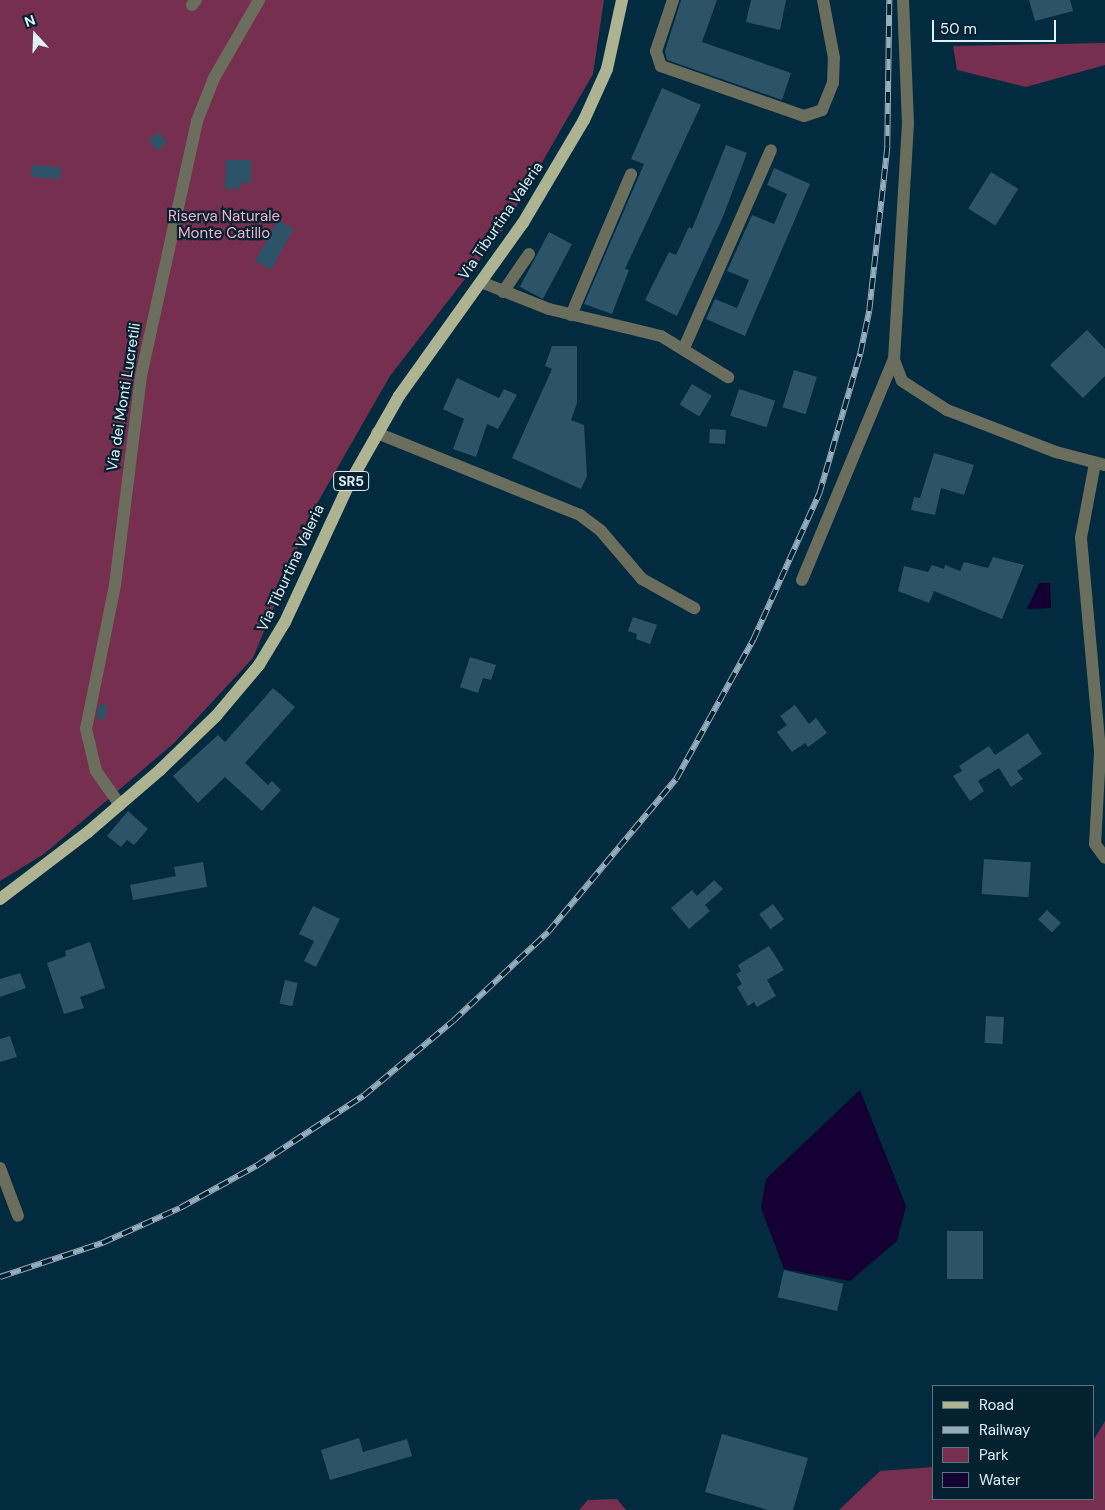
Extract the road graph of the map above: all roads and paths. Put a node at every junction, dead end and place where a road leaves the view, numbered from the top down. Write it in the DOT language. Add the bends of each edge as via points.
graph roads {
  1 [pos="259,0"];
  2 [pos="622,0"];
  3 [pos="673,0"];
  4 [pos="823,0"];
  5 [pos="903,0"];
  6 [pos="771,150"];
  7 [pos="631,174"];
  8 [pos="529,254"];
  9 [pos="481,282"];
  10 [pos="503,292"];
  11 [pos="571,315"];
  12 [pos="684,348"];
  13 [pos="894,359"];
  14 [pos="728,377"];
  15 [pos="377,434"];
  16 [pos="1100,464"];
  17 [pos="802,580"];
  18 [pos="694,608"];
  19 [pos="120,806"];
  20 [pos="1105,858"];
  21 [pos="0,899"];
  22 [pos="0,1168"];
  23 [pos="18,1216"];
  1 -- 19 [label="street, Via dei Monti Lucretili" via="214,78 197,121 141,376 114,585 86,728 96,771"];
  2 -- 9 [label="main road, Via Tiburtina Valeria / SR5" via="606,69 589,110 523,222"];
  3 -- 4 [label="street" via="656,51 662,66 804,116 822,110 833,83 834,52"];
  5 -- 13 [label="street" via="908,124"];
  6 -- 12 [label="street"];
  7 -- 11 [label="street"];
  8 -- 10 [label="street"];
  9 -- 10 [label="street"];
  9 -- 15 [label="main road, Via Tiburtina Valeria / SR5" via="399,396"];
  10 -- 11 [label="street"];
  11 -- 12 [label="street" via="647,331"];
  12 -- 14 [label="street"];
  13 -- 16 [label="street" via="902,381 941,406 1056,452"];
  13 -- 17 [label="street"];
  15 -- 18 [label="street" via="580,515 601,531 642,579"];
  15 -- 19 [label="main road, Via Tiburtina Valeria / SR5" via="339,504 285,622 259,665 197,736"];
  16 -- 20 [label="street" via="1081,538 1100,754 1095,844"];
  19 -- 21 [label="main road, Via Tiburtina Valeria / SR5"];
  22 -- 23 [label="street"];
}
